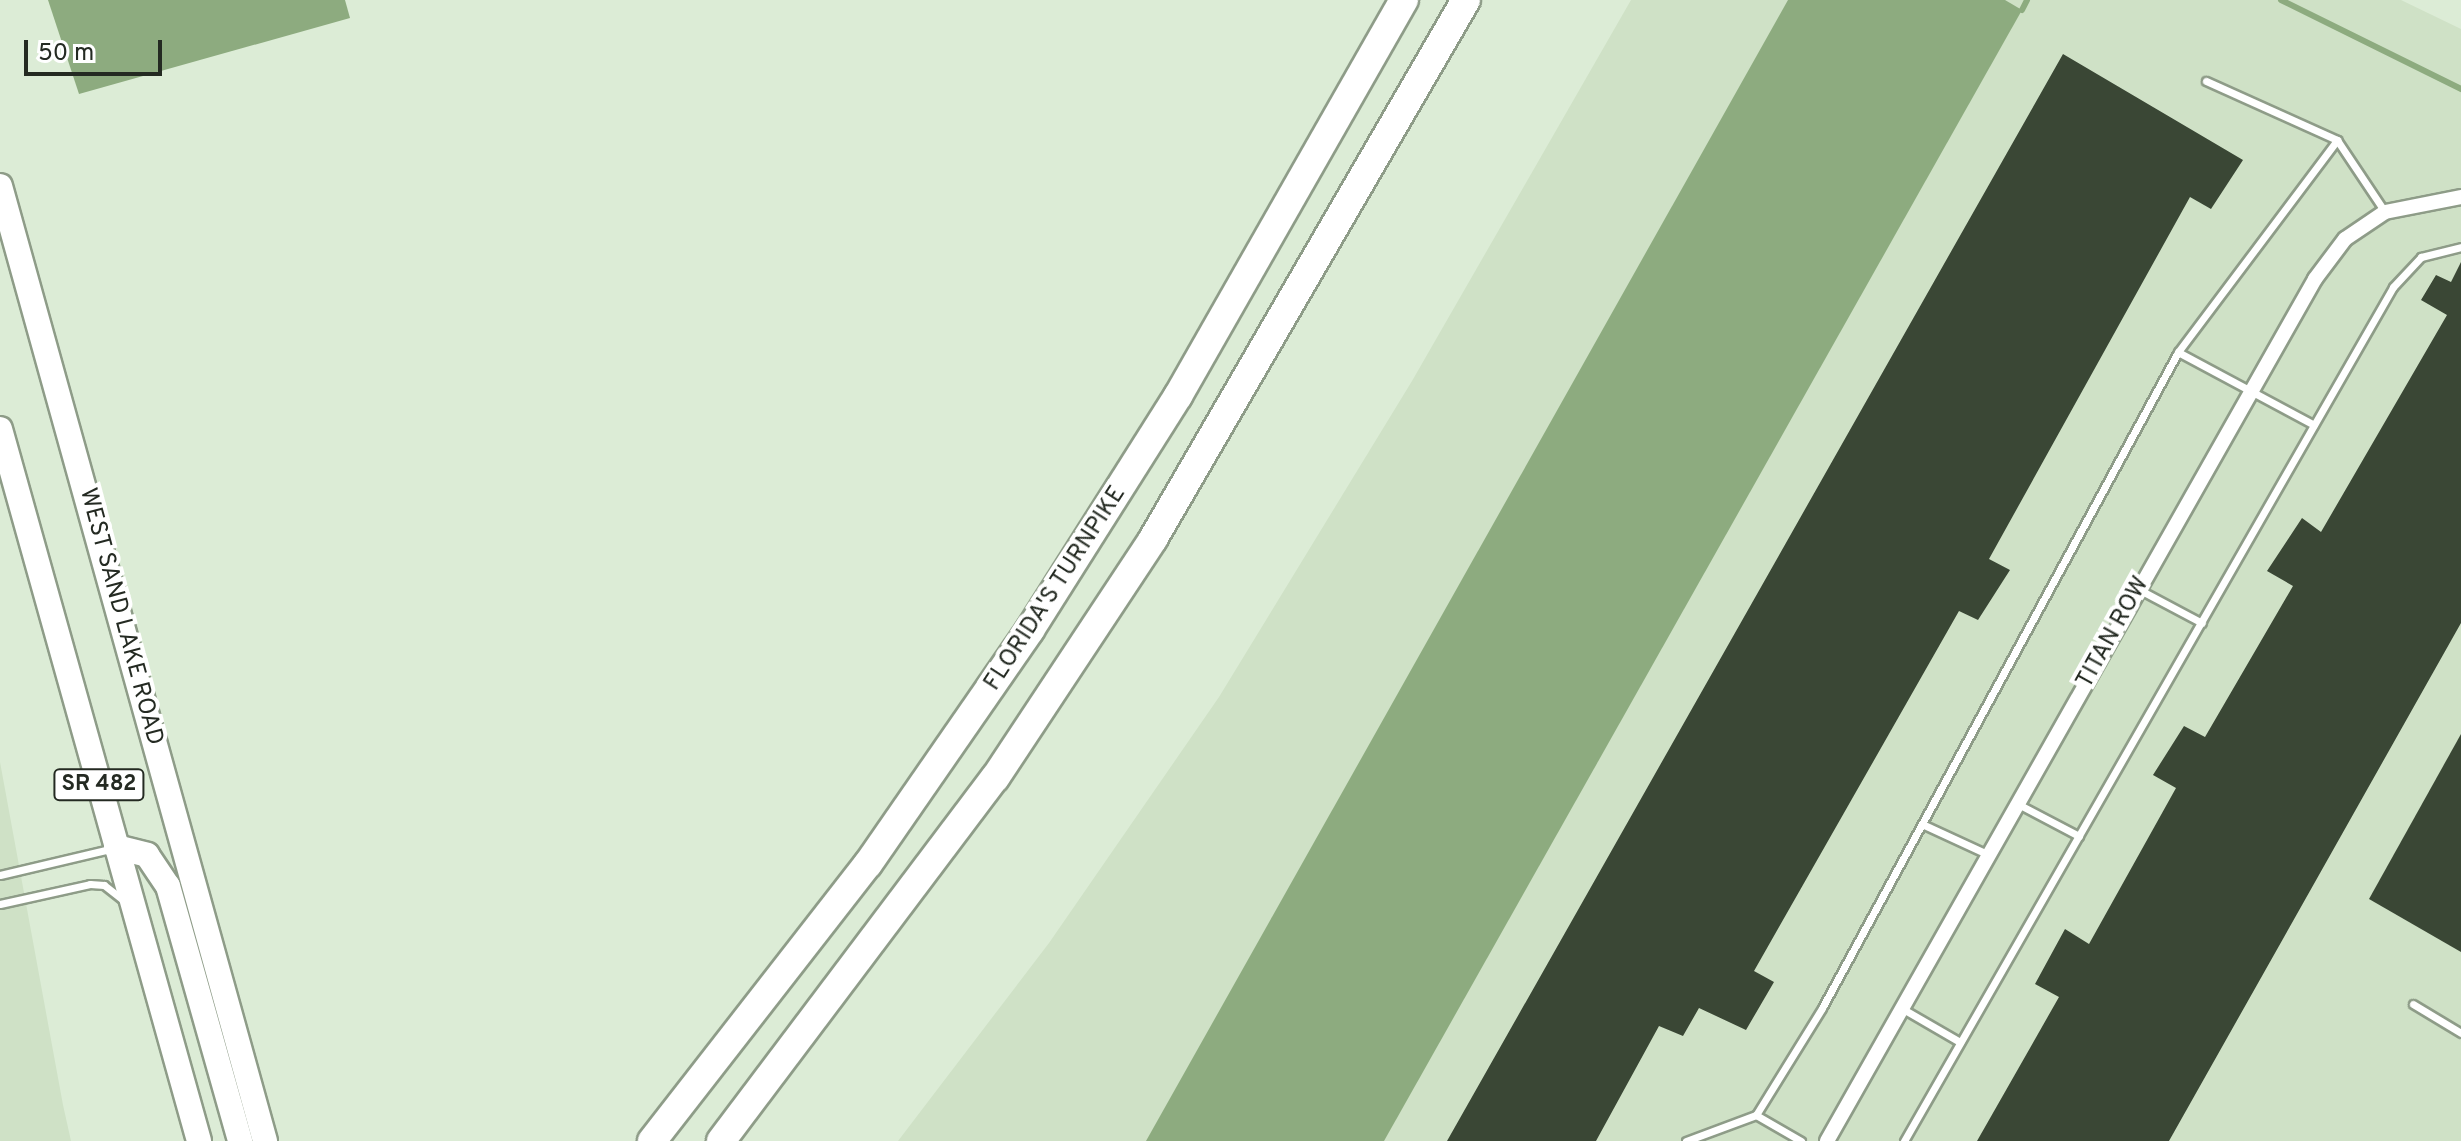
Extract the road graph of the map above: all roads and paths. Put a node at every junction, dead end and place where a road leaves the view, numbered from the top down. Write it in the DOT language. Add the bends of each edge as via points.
graph roads {
  1 [pos="1404,0"];
  2 [pos="1466,0"];
  3 [pos="2206,81"];
  4 [pos="2337,140"];
  5 [pos="0,186"];
  6 [pos="2461,197"];
  7 [pos="2385,212"];
  8 [pos="2461,247"];
  9 [pos="2178,352"];
  10 [pos="2251,391"];
  11 [pos="2314,425"];
  12 [pos="0,429"];
  13 [pos="2139,590"];
  14 [pos="2202,623"];
  15 [pos="2018,804"];
  16 [pos="1922,824"];
  17 [pos="2079,836"];
  18 [pos="116,847"];
  19 [pos="1989,855"];
  20 [pos="0,875"];
  21 [pos="0,904"];
  22 [pos="134,910"];
  23 [pos="2413,1004"];
  24 [pos="1902,1008"];
  25 [pos="2461,1033"];
  26 [pos="1960,1042"];
  27 [pos="1756,1115"];
  28 [pos="199,1141"];
  29 [pos="240,1141"];
  30 [pos="265,1141"];
  31 [pos="652,1141"];
  32 [pos="721,1141"];
  33 [pos="1686,1141"];
  34 [pos="1801,1141"];
  35 [pos="1827,1141"];
  36 [pos="1904,1141"];
  1 -- 31 [label="highway, FLORIDA'S TURNPIKE" via="1178,396 1030,630 868,864"];
  2 -- 32 [label="highway" via="1153,539 986,790"];
  3 -- 4 [label="lane"];
  4 -- 7 [label="lane"];
  4 -- 9 [label="lane"];
  5 -- 30 [label="main road, WEST SAND LAKE ROAD / SR 482"];
  6 -- 7 [label="street, TITAN ROW"];
  7 -- 10 [label="street, TITAN ROW" via="2345,239 2315,279"];
  8 -- 11 [label="lane" via="2434,251 2402,273"];
  9 -- 10 [label="lane"];
  9 -- 16 [label="lane"];
  10 -- 11 [label="lane"];
  10 -- 13 [label="street, TITAN ROW"];
  11 -- 14 [label="lane"];
  12 -- 18 [label="main road, SR 482"];
  13 -- 14 [label="lane"];
  13 -- 15 [label="street, TITAN ROW"];
  14 -- 17 [label="lane"];
  15 -- 17 [label="lane"];
  15 -- 19 [label="street, TITAN ROW"];
  16 -- 19 [label="lane"];
  16 -- 27 [label="lane"];
  17 -- 26 [label="lane"];
  18 -- 20 [label="lane"];
  18 -- 22 [label="main road, SR 482"];
  18 -- 29 [label="main road" via="147,855 168,886"];
  19 -- 24 [label="street, TITAN ROW"];
  21 -- 22 [label="lane" via="90,884 104,885"];
  22 -- 28 [label="main road, SR 482"];
  23 -- 25 [label="lane"];
  24 -- 26 [label="lane"];
  24 -- 35 [label="street, TITAN ROW"];
  26 -- 36 [label="lane"];
  27 -- 33 [label="lane"];
  27 -- 34 [label="lane"];
}
